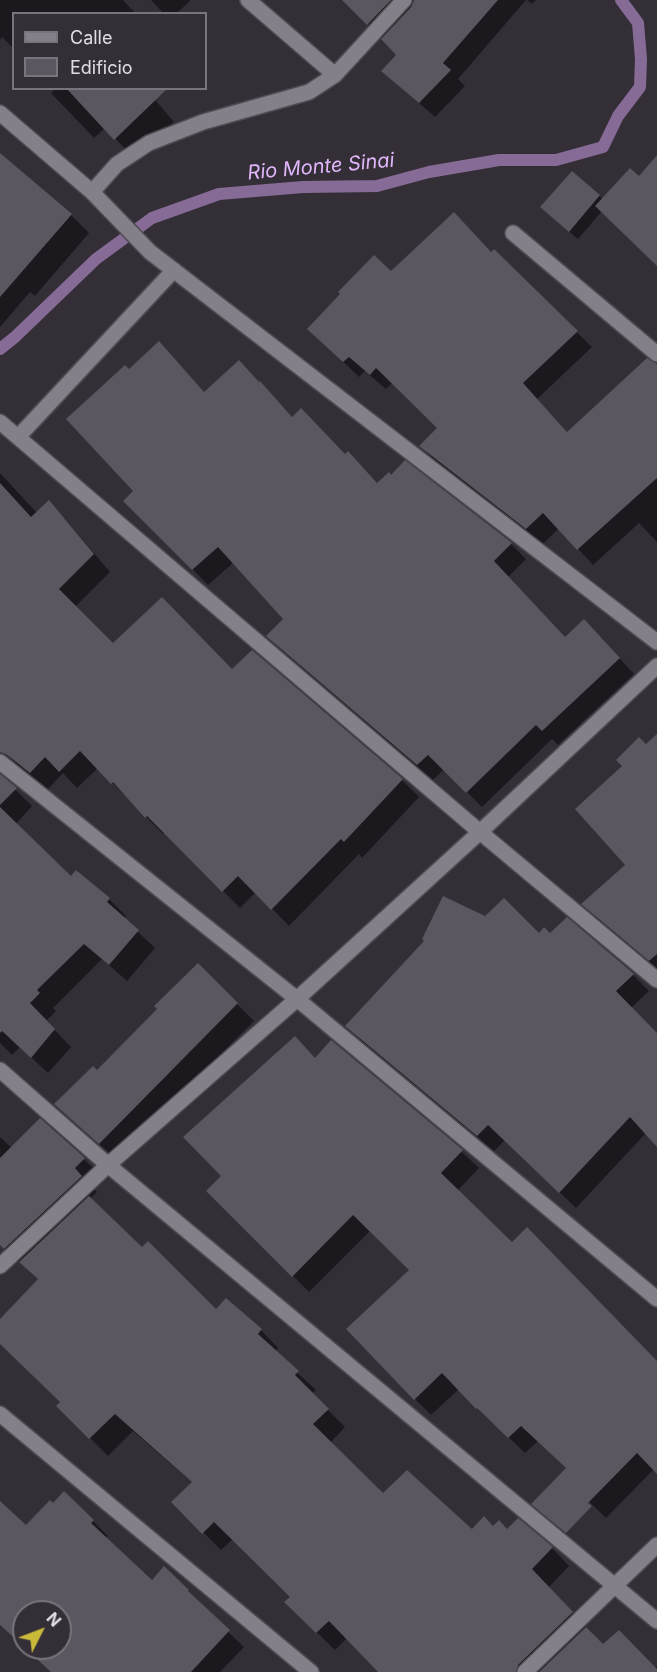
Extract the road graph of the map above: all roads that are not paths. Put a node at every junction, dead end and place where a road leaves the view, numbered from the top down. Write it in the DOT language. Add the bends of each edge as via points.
graph roads {
  1 [pos="248,0"];
  2 [pos="404,0"];
  3 [pos="335,75"];
  4 [pos="0,113"];
  5 [pos="92,192"];
  6 [pos="513,233"];
  7 [pos="174,270"];
  8 [pos="657,354"];
  9 [pos="0,422"];
  10 [pos="18,437"];
  11 [pos="657,642"];
  12 [pos="657,666"];
  13 [pos="0,762"];
  14 [pos="480,832"];
  15 [pos="657,980"];
  16 [pos="297,999"];
  17 [pos="0,1070"];
  18 [pos="108,1165"];
  19 [pos="0,1266"];
  20 [pos="657,1299"];
  21 [pos="0,1414"];
  22 [pos="657,1545"];
  23 [pos="615,1586"];
  24 [pos="657,1621"];
  25 [pos="311,1672"];
  26 [pos="525,1672"];
  1 -- 3 [label="street"];
  2 -- 3 [label="street"];
  3 -- 5 [label="street" via="309,92 148,142 117,164"];
  4 -- 5 [label="street"];
  5 -- 7 [label="street" via="150,252"];
  6 -- 8 [label="street"];
  7 -- 10 [label="street"];
  7 -- 11 [label="street"];
  9 -- 10 [label="street"];
  10 -- 14 [label="street"];
  12 -- 14 [label="street"];
  13 -- 16 [label="street"];
  14 -- 15 [label="street"];
  14 -- 16 [label="street"];
  16 -- 18 [label="street"];
  16 -- 20 [label="street"];
  17 -- 18 [label="street"];
  18 -- 19 [label="street"];
  18 -- 23 [label="street"];
  21 -- 25 [label="street"];
  22 -- 23 [label="street"];
  23 -- 24 [label="street"];
  23 -- 26 [label="street"];
}
